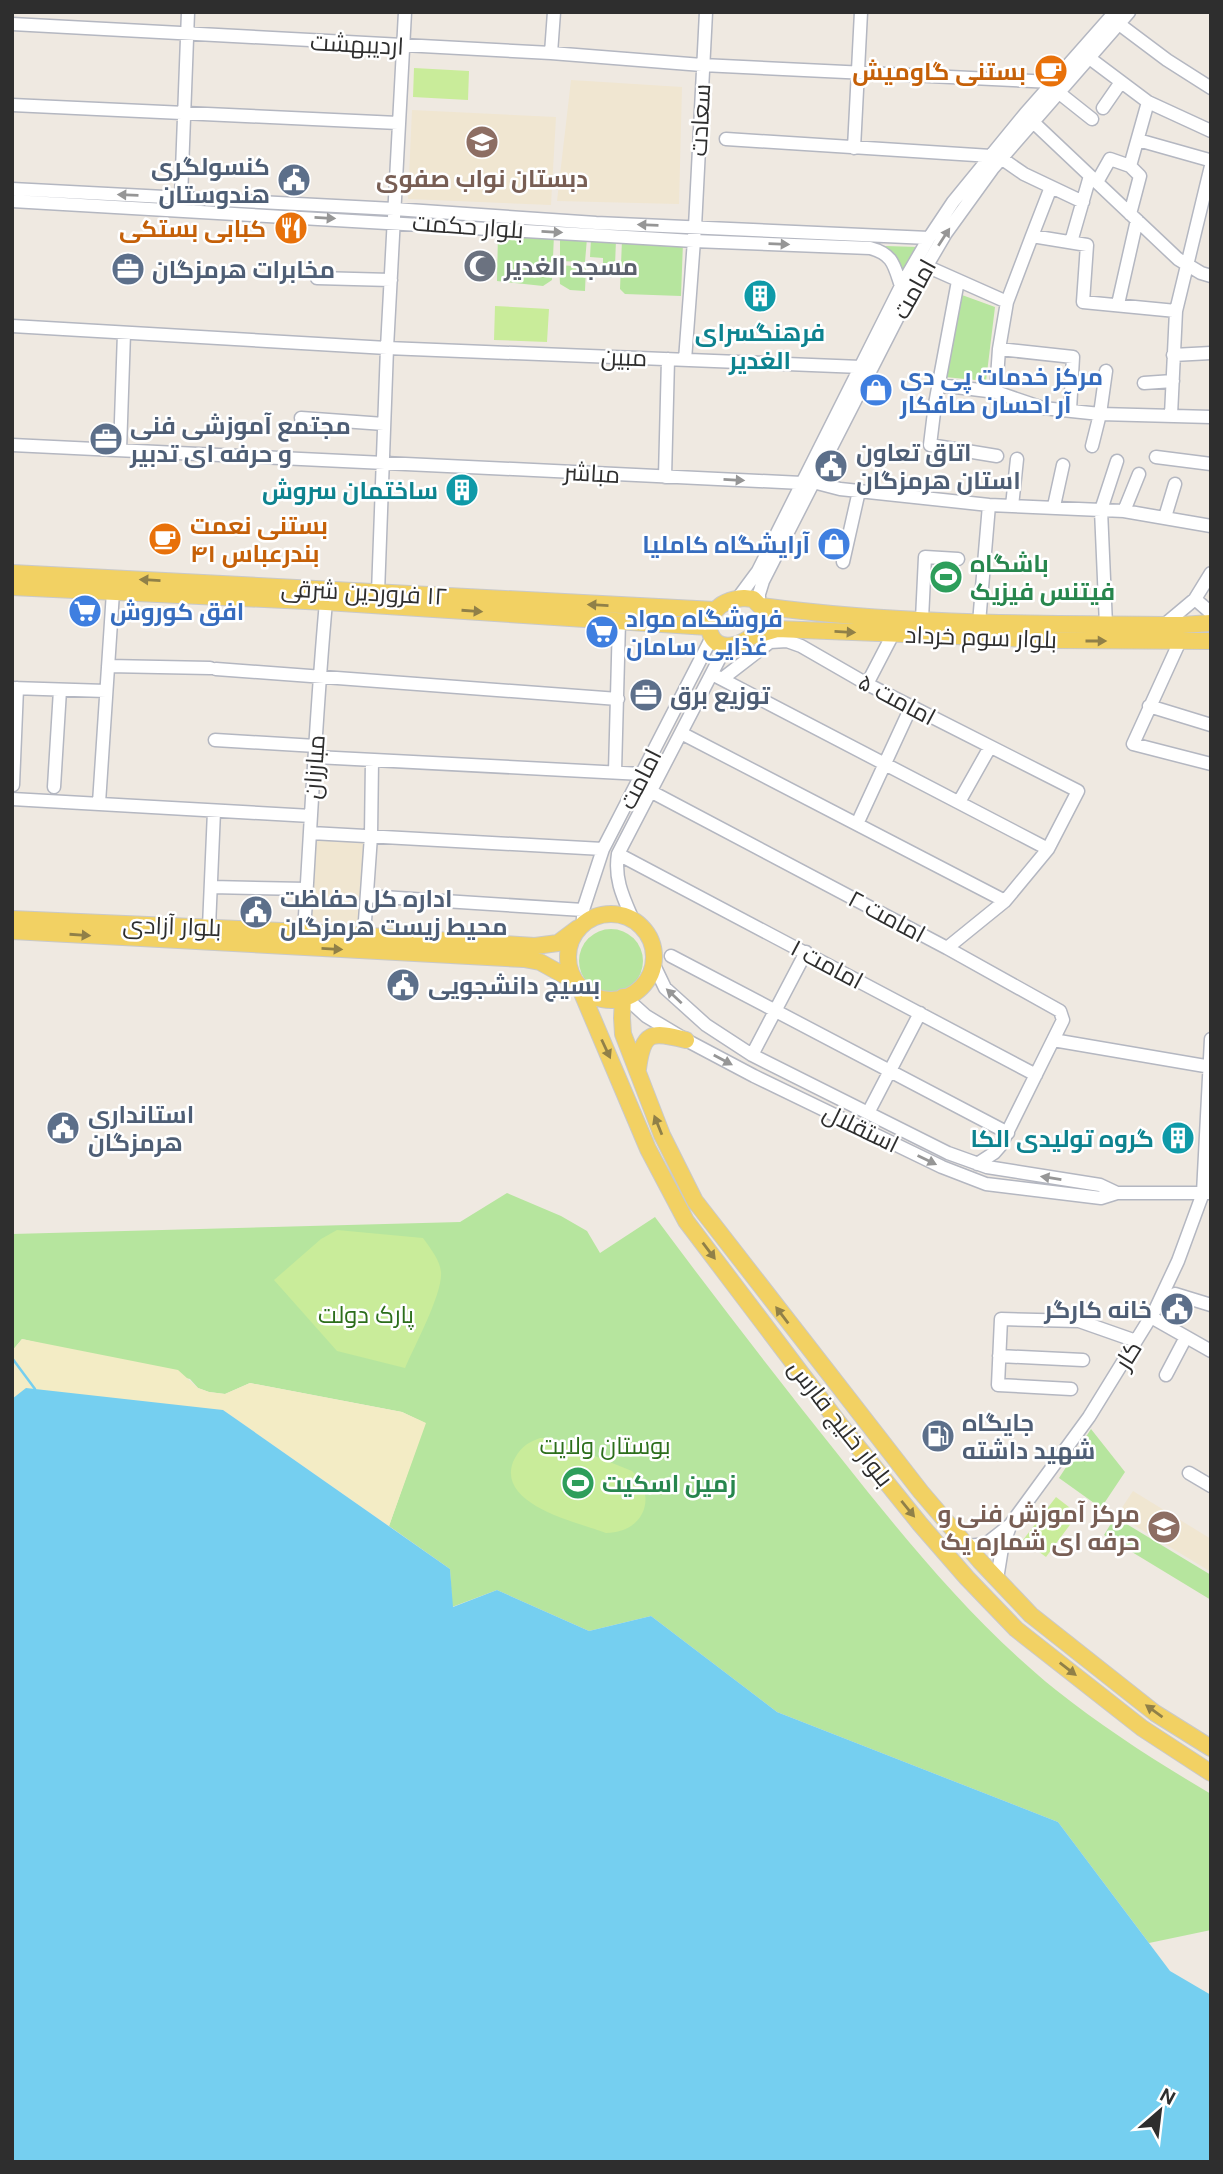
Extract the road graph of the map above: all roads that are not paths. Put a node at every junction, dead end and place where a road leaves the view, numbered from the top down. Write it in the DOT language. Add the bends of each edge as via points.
graph roads {
  1 [pos="188,12"];
  2 [pos="405,12"];
  3 [pos="554,12"];
  4 [pos="706,12"];
  5 [pos="861,12"];
  6 [pos="1129,12"];
  7 [pos="1117,18"];
  8 [pos="12,24"];
  9 [pos="187,34"];
  10 [pos="403,46"];
  11 [pos="551,53"];
  12 [pos="1088,57"];
  13 [pos="702,65"];
  14 [pos="859,72"];
  15 [pos="1121,82"];
  16 [pos="1055,87"];
  17 [pos="1211,88"];
  18 [pos="1149,102"];
  19 [pos="12,105"];
  20 [pos="1103,108"];
  21 [pos="185,113"];
  22 [pos="1092,119"];
  23 [pos="1032,121"];
  24 [pos="398,123"];
  25 [pos="1211,131"];
  26 [pos="726,139"];
  27 [pos="1138,140"];
  28 [pos="854,148"];
  29 [pos="996,157"];
  30 [pos="1210,163"];
  31 [pos="1130,166"];
  32 [pos="1094,179"];
  33 [pos="1051,187"];
  34 [pos="12,189"];
  35 [pos="181,197"];
  36 [pos="12,201"];
  37 [pos="1083,202"];
  38 [pos="1205,211"];
  39 [pos="394,215"];
  40 [pos="1134,217"];
  41 [pos="695,227"];
  42 [pos="1032,236"];
  43 [pos="929,238"];
  44 [pos="694,241"];
  45 [pos="1071,242"];
  46 [pos="1186,265"];
  47 [pos="926,266"];
  48 [pos="1211,276"];
  49 [pos="317,278"];
  50 [pos="391,280"];
  51 [pos="958,281"];
  52 [pos="901,286"];
  53 [pos="1007,302"];
  54 [pos="1118,304"];
  55 [pos="1176,312"];
  56 [pos="12,326"];
  57 [pos="124,333"];
  58 [pos="387,348"];
  59 [pos="999,349"];
  60 [pos="1211,353"];
  61 [pos="1173,355"];
  62 [pos="668,359"];
  63 [pos="685,360"];
  64 [pos="860,367"];
  65 [pos="1106,371"];
  66 [pos="1172,381"];
  67 [pos="1144,383"];
  68 [pos="939,385"];
  69 [pos="996,392"];
  70 [pos="1070,410"];
  71 [pos="1100,414"];
  72 [pos="1171,415"];
  73 [pos="1211,416"];
  74 [pos="301,418"];
  75 [pos="384,424"];
  76 [pos="12,445"];
  77 [pos="1093,446"];
  78 [pos="120,450"];
  79 [pos="997,456"];
  80 [pos="1156,457"];
  81 [pos="1017,459"];
  82 [pos="1117,461"];
  83 [pos="383,463"];
  84 [pos="1211,464"];
  85 [pos="1063,465"];
  86 [pos="1139,474"];
  87 [pos="665,477"];
  88 [pos="808,483"];
  89 [pos="1175,484"];
  90 [pos="859,491"];
  91 [pos="989,505"];
  92 [pos="1012,506"];
  93 [pos="1054,506"];
  94 [pos="1101,510"];
  95 [pos="1124,511"];
  96 [pos="1165,517"];
  97 [pos="1211,526"];
  98 [pos="958,559"];
  99 [pos="843,562"];
  100 [pos="12,573"];
  101 [pos="1211,573"];
  102 [pos="12,587"];
  103 [pos="113,592"];
  104 [pos="378,593"];
  105 [pos="738,598"];
  106 [pos="1195,599"];
  107 [pos="326,602"];
  108 [pos="760,605"];
  109 [pos="715,610"];
  110 [pos="797,611"];
  111 [pos="1211,613"];
  112 [pos="679,616"];
  113 [pos="922,619"];
  114 [pos="619,621"];
  115 [pos="979,622"];
  116 [pos="1211,623"];
  117 [pos="1106,625"];
  118 [pos="1164,625"];
  119 [pos="801,629"];
  120 [pos="710,633"];
  121 [pos="893,634"];
  122 [pos="753,636"];
  123 [pos="1180,641"];
  124 [pos="1211,641"];
  125 [pos="726,646"];
  126 [pos="108,666"];
  127 [pos="319,677"];
  128 [pos="717,677"];
  129 [pos="867,684"];
  130 [pos="15,688"];
  131 [pos="60,690"];
  132 [pos="106,691"];
  133 [pos="618,699"];
  134 [pos="1149,706"];
  135 [pos="911,707"];
  136 [pos="1211,725"];
  137 [pos="681,733"];
  138 [pos="215,740"];
  139 [pos="990,747"];
  140 [pos="316,752"];
  141 [pos="372,760"];
  142 [pos="884,764"];
  143 [pos="1211,765"];
  144 [pos="615,772"];
  145 [pos="642,774"];
  146 [pos="13,785"];
  147 [pos="54,787"];
  148 [pos="650,791"];
  149 [pos="12,799"];
  150 [pos="959,802"];
  151 [pos="99,803"];
  152 [pos="214,811"];
  153 [pos="311,816"];
  154 [pos="857,824"];
  155 [pos="311,832"];
  156 [pos="371,836"];
  157 [pos="1048,849"];
  158 [pos="601,854"];
  159 [pos="618,854"];
  160 [pos="615,867"];
  161 [pos="211,887"];
  162 [pos="307,889"];
  163 [pos="367,896"];
  164 [pos="1006,901"];
  165 [pos="12,919"];
  166 [pos="633,920"];
  167 [pos="581,921"];
  168 [pos="209,927"];
  169 [pos="12,930"];
  170 [pos="304,932"];
  171 [pos="363,935"];
  172 [pos="947,948"];
  173 [pos="806,953"];
  174 [pos="671,956"];
  175 [pos="653,962"];
  176 [pos="578,984"];
  177 [pos="624,997"];
  178 [pos="776,1010"];
  179 [pos="920,1013"];
  180 [pos="1211,1039"];
  181 [pos="686,1040"];
  182 [pos="1053,1040"];
  183 [pos="752,1055"];
  184 [pos="1210,1067"];
  185 [pos="637,1071"];
  186 [pos="890,1071"];
  187 [pos="1036,1074"];
  188 [pos="868,1113"];
  189 [pos="1008,1133"];
  190 [pos="1001,1145"];
  191 [pos="1208,1146"];
  192 [pos="977,1164"];
  193 [pos="1001,1170"];
  194 [pos="1117,1192"];
  195 [pos="1207,1193"];
  196 [pos="1175,1294"];
  197 [pos="1211,1305"];
  198 [pos="1151,1317"];
  199 [pos="1186,1337"];
  200 [pos="1136,1341"];
  201 [pos="1211,1351"];
  202 [pos="999,1356"];
  203 [pos="1083,1360"];
  204 [pos="1166,1375"];
  205 [pos="1071,1389"];
  206 [pos="1189,1473"];
  207 [pos="1211,1486"];
  208 [pos="1010,1525"];
  209 [pos="967,1546"];
  210 [pos="997,1579"];
  211 [pos="1211,1748"];
  212 [pos="1211,1773"];
  1 -- 9 [label="street"];
  2 -- 10 [label="street"];
  3 -- 11 [label="street"];
  4 -- 13 [label="street, سعادت"];
  5 -- 14 [label="street"];
  6 -- 7 [label="street, امامت"];
  7 -- 12 [label="street, امامت"];
  7 -- 16 [label="street, امامت"];
  7 -- 17 [label="street"];
  8 -- 9 [label="street, اردیبهشت"];
  9 -- 10 [label="street, اردیبهشت"];
  9 -- 21 [label="street"];
  10 -- 11 [label="street, اردیبهشت"];
  10 -- 24 [label="street"];
  11 -- 13 [label="street, اردیبهشت"];
  12 -- 15 [label="street"];
  12 -- 16 [label="street, امامت"];
  13 -- 14 [label="street, اردیبهشت"];
  13 -- 41 [label="street, سعادت"];
  14 -- 16 [label="street, اردیبهشت"];
  14 -- 28 [label="street"];
  15 -- 18 [label="street"];
  15 -- 20 [label="street"];
  16 -- 22 [label="street"];
  16 -- 23 [label="street, امامت"];
  16 -- 29 [label="street, امامت"];
  18 -- 25 [label="street"];
  18 -- 27 [label="street"];
  19 -- 21 [label="street"];
  21 -- 24 [label="street"];
  21 -- 35 [label="street"];
  23 -- 29 [label="street, امامت"];
  23 -- 32 [label="street"];
  24 -- 39 [label="street"];
  26 -- 28 [label="street"];
  27 -- 30 [label="street"];
  27 -- 31 [label="street"];
  28 -- 29 [label="street"];
  29 -- 33 [label="street"];
  29 -- 43 [label="street, امامت" via="953,202"];
  47 -- 29 [label="street, امامت, one-way"];
  30 -- 38 [label="street"];
  31 -- 32 [label="street" via="1110,159"];
  31 -- 40 [label="street" via="1140,176"];
  32 -- 37 [label="street"];
  32 -- 40 [label="street"];
  33 -- 37 [label="street"];
  33 -- 42 [label="street"];
  35 -- 34 [label="street, بلوار حکمت, one-way"];
  35 -- 39 [label="street, بلوار حکمت"];
  36 -- 39 [label="street, بلوار حکمت, one-way"];
  37 -- 45 [label="street"];
  38 -- 46 [label="street"];
  41 -- 39 [label="street, بلوار حکمت, one-way"];
  39 -- 44 [label="street, بلوار حکمت, one-way"];
  39 -- 50 [label="street"];
  40 -- 46 [label="street"];
  40 -- 54 [label="street"];
  41 -- 43 [label="street, بلوار حکمت"];
  41 -- 44 [label="street, سعادت"];
  42 -- 45 [label="street"];
  42 -- 53 [label="street"];
  43 -- 52 [label="street, امامت"];
  44 -- 52 [label="street, بلوار حکمت, one-way" via="870,248 885,252"];
  44 -- 63 [label="street, سعادت"];
  45 -- 54 [label="street" via="1087,245 1083,302"];
  46 -- 48 [label="street"];
  46 -- 55 [label="street"];
  47 -- 51 [label="street"];
  47 -- 88 [label="street, امامت"];
  49 -- 50 [label="street"];
  50 -- 58 [label="street"];
  51 -- 53 [label="street"];
  51 -- 68 [label="street"];
  52 -- 64 [label="street, امامت"];
  53 -- 59 [label="street"];
  54 -- 55 [label="street"];
  55 -- 61 [label="street"];
  56 -- 57 [label="street, مبین"];
  57 -- 58 [label="street, مبین"];
  57 -- 78 [label="street"];
  58 -- 62 [label="street, مبین"];
  58 -- 75 [label="street"];
  59 -- 69 [label="street"];
  59 -- 70 [label="street" via="1073,357"];
  60 -- 61 [label="street"];
  61 -- 66 [label="street"];
  62 -- 63 [label="street, مبین"];
  62 -- 87 [label="street"];
  63 -- 64 [label="street, مبین"];
  64 -- 88 [label="street, امامت"];
  65 -- 71 [label="street"];
  66 -- 67 [label="street"];
  66 -- 72 [label="street"];
  68 -- 69 [label="street"];
  68 -- 79 [label="street" via="930,444"];
  69 -- 70 [label="street" via="1043,408"];
  70 -- 71 [label="street"];
  71 -- 72 [label="street"];
  71 -- 77 [label="street"];
  72 -- 73 [label="street"];
  74 -- 75 [label="street"];
  75 -- 83 [label="street"];
  76 -- 78 [label="street, مباشر"];
  78 -- 83 [label="street, مباشر"];
  80 -- 84 [label="street"];
  81 -- 92 [label="street"];
  82 -- 94 [label="street"];
  83 -- 87 [label="street, مباشر"];
  83 -- 104 [label="street"];
  85 -- 93 [label="street"];
  86 -- 95 [label="street"];
  87 -- 88 [label="street, مباشر, one-way"];
  88 -- 90 [label="street, مباشر"];
  88 -- 105 [label="street, امامت"];
  88 -- 108 [label="street, امامت" via="763,581"];
  89 -- 96 [label="street"];
  90 -- 91 [label="street, مباشر"];
  90 -- 99 [label="street"];
  91 -- 92 [label="street, مباشر"];
  91 -- 115 [label="street"];
  92 -- 93 [label="street, مباشر"];
  93 -- 94 [label="street, مباشر"];
  94 -- 95 [label="street, مباشر"];
  94 -- 117 [label="street"];
  95 -- 96 [label="street, مباشر"];
  96 -- 97 [label="street, مباشر"];
  98 -- 113 [label="street" via="925,557"];
  104 -- 100 [label="main road, ١٢ فروردین شرقی, one-way"];
  101 -- 106 [label="street"];
  102 -- 103 [label="main road, ١٢ فروردین شرقی"];
  103 -- 107 [label="main road, ١٢ فروردین شرقی"];
  103 -- 126 [label="street"];
  112 -- 104 [label="main road, ١٢ فروردین شرقی, one-way"];
  105 -- 108 [label="main road" via="753,599"];
  105 -- 109 [label="main road"];
  106 -- 111 [label="street"];
  106 -- 118 [label="street"];
  107 -- 114 [label="main road, ١٢ فروردین شرقی, one-way"];
  107 -- 127 [label="street, مبارزان"];
  108 -- 110 [label="main road, بلوار سوم خرداد"];
  108 -- 122 [label="main road" via="763,622"];
  109 -- 112 [label="main road, ١٢ فروردین شرقی"];
  109 -- 120 [label="main road"];
  110 -- 113 [label="main road, بلوار سوم خرداد"];
  110 -- 119 [label="main road" via="792,622"];
  112 -- 114 [label="main road, ١٢ فروردین شرقی"];
  112 -- 120 [label="main road, ١٢ فروردین شرقی"];
  113 -- 115 [label="main road, بلوار سوم خرداد"];
  114 -- 133 [label="street"];
  115 -- 117 [label="main road, بلوار سوم خرداد"];
  116 -- 118 [label="main road, بلوار سوم خرداد"];
  117 -- 118 [label="main road, بلوار سوم خرداد"];
  119 -- 121 [label="main road, بلوار سوم خرداد, one-way"];
  119 -- 122 [label="main road, بلوار سوم خرداد" via="776,629"];
  120 -- 125 [label="main road"];
  120 -- 145 [label="street, امامت"];
  121 -- 123 [label="main road, بلوار سوم خرداد, one-way"];
  121 -- 129 [label="street"];
  122 -- 125 [label="main road"];
  123 -- 124 [label="main road, بلوار سوم خرداد"];
  123 -- 134 [label="street"];
  125 -- 128 [label="street, امامت"];
  126 -- 127 [label="street"];
  126 -- 132 [label="street"];
  127 -- 133 [label="street"];
  127 -- 140 [label="street, مبارزان"];
  128 -- 129 [label="street, امامت ۵" via="771,642 787,641"];
  128 -- 137 [label="street, امامت"];
  128 -- 142 [label="street"];
  129 -- 135 [label="street, امامت ۵"];
  130 -- 131 [label="street"];
  130 -- 146 [label="street"];
  131 -- 132 [label="street"];
  131 -- 147 [label="street"];
  132 -- 151 [label="street"];
  133 -- 144 [label="street"];
  134 -- 136 [label="street"];
  134 -- 143 [label="street" via="1133,744"];
  135 -- 139 [label="street, امامت ۵"];
  135 -- 142 [label="street"];
  137 -- 148 [label="street, امامت"];
  137 -- 154 [label="street"];
  138 -- 140 [label="street"];
  139 -- 150 [label="street"];
  139 -- 157 [label="street, امامت ۵" via="1077,791"];
  140 -- 141 [label="street"];
  140 -- 153 [label="street, مبارزان"];
  141 -- 144 [label="street"];
  141 -- 156 [label="street"];
  142 -- 150 [label="street"];
  142 -- 154 [label="street"];
  144 -- 145 [label="street"];
  145 -- 158 [label="street, امامت"];
  148 -- 159 [label="street, امامت"];
  148 -- 172 [label="street, امامت ۲"];
  149 -- 151 [label="street"];
  150 -- 157 [label="street"];
  151 -- 152 [label="street"];
  152 -- 153 [label="street"];
  152 -- 161 [label="street"];
  153 -- 155 [label="street, مبارزان"];
  154 -- 164 [label="street"];
  155 -- 156 [label="street"];
  155 -- 162 [label="street, مبارزان"];
  156 -- 158 [label="street"];
  156 -- 163 [label="street"];
  157 -- 164 [label="street"];
  158 -- 160 [label="street" via="600,874 609,877"];
  158 -- 167 [label="street, امامت"];
  159 -- 160 [label="street, امامت"];
  159 -- 173 [label="street, امامت ۱"];
  160 -- 166 [label="street, امامت"];
  161 -- 162 [label="street"];
  161 -- 168 [label="street"];
  162 -- 170 [label="street, مبارزان"];
  163 -- 167 [label="street"];
  163 -- 171 [label="street"];
  164 -- 172 [label="street"];
  165 -- 168 [label="main road, بلوار آزادی"];
  166 -- 167 [label="main road" via="613,914"];
  166 -- 175 [label="main road" via="648,935"];
  167 -- 171 [label="main road, بلوار آزادی" via="558,943 547,945"];
  167 -- 176 [label="main road" via="568,954 569,969"];
  168 -- 170 [label="main road, بلوار آزادی"];
  169 -- 176 [label="main road, بلوار آزادی, one-way" via="529,959"];
  170 -- 171 [label="main road, بلوار آزادی"];
  172 -- 182 [label="street, امامت ۲" via="1060,1011 1063,1020"];
  173 -- 178 [label="street"];
  173 -- 179 [label="street, امامت ۱"];
  174 -- 178 [label="street"];
  175 -- 177 [label="main road" via="642,986"];
  183 -- 175 [label="street, استقلال, one-way" via="706,1026 665,988"];
  176 -- 177 [label="main road" via="600,998"];
  176 -- 212 [label="main road, بلوار خلیج فارس, one-way" via="648,1149 686,1221 841,1426 920,1524 1016,1629 1142,1728"];
  177 -- 181 [label="street, استقلال"];
  177 -- 185 [label="main road, بلوار خلیج فارس" via="621,1018"];
  178 -- 183 [label="street"];
  178 -- 186 [label="street"];
  179 -- 186 [label="street"];
  179 -- 187 [label="street, امامت ۱"];
  180 -- 184 [label="street, کار"];
  181 -- 185 [label="main road" via="651,1036 642,1044"];
  181 -- 194 [label="street, استقلال, one-way" via="942,1167 986,1184 1101,1198"];
  182 -- 184 [label="street"];
  182 -- 187 [label="street, امامت ۲"];
  183 -- 188 [label="street, استقلال"];
  184 -- 191 [label="street, کار"];
  209 -- 185 [label="main road, بلوار خلیج فارس, one-way" via="695,1201"];
  186 -- 188 [label="street"];
  186 -- 189 [label="street"];
  187 -- 189 [label="street, امامت ۲"];
  188 -- 192 [label="street, استقلال"];
  189 -- 190 [label="street, امامت ۲"];
  190 -- 192 [label="street"];
  190 -- 193 [label="street"];
  191 -- 195 [label="street, کار"];
  192 -- 193 [label="street, استقلال"];
  194 -- 193 [label="street, استقلال, one-way" via="1100,1185"];
  194 -- 195 [label="street, استقلال"];
  195 -- 198 [label="street, کار"];
  196 -- 197 [label="street"];
  198 -- 199 [label="street"];
  198 -- 200 [label="street, کار"];
  199 -- 201 [label="street"];
  199 -- 204 [label="street"];
  200 -- 202 [label="street" via="1079,1321 1000,1319"];
  200 -- 208 [label="street, کار" via="1088,1418"];
  202 -- 203 [label="street"];
  202 -- 205 [label="street" via="998,1385"];
  206 -- 207 [label="street"];
  208 -- 209 [label="street" via="986,1545"];
  208 -- 210 [label="street"];
  209 -- 210 [label="main road, بلوار خلیج فارس"];
  211 -- 210 [label="main road, بلوار خلیج فارس, one-way" via="1155,1713 1031,1615"];
}
